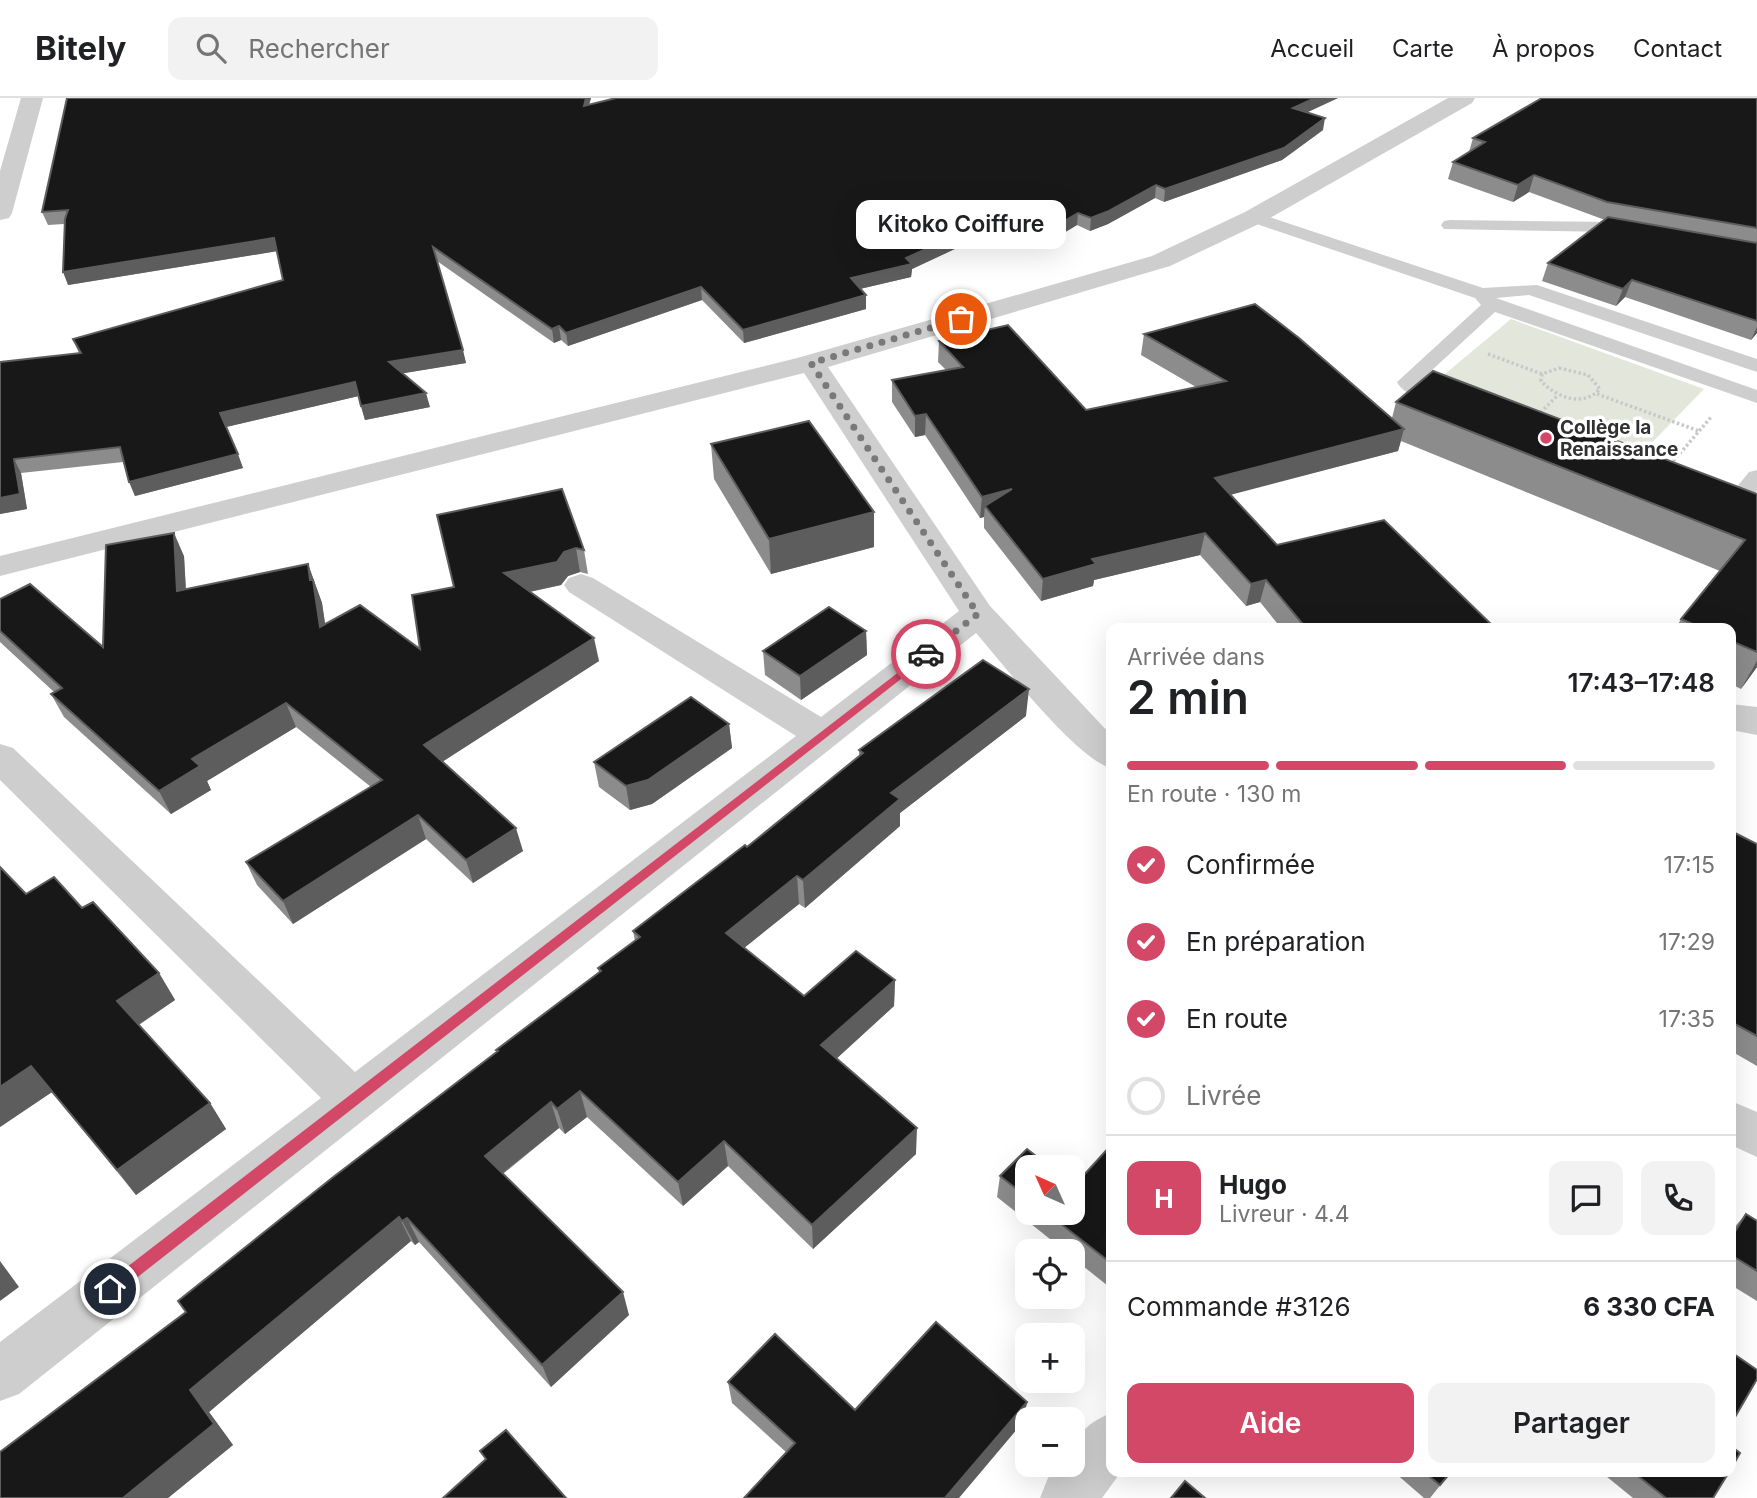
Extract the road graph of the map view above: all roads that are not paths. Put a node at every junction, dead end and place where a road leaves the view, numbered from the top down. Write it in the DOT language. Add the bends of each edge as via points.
graph roads {
  1 [pos="32,98"];
  2 [pos="1464,98"];
  3 [pos="0,213"];
  4 [pos="1254,216"];
  5 [pos="1450,226"];
  6 [pos="1652,235"];
  7 [pos="1487,299"];
  8 [pos="811,363"];
  9 [pos="1757,366"];
  10 [pos="1757,397"];
  11 [pos="1524,429"];
  12 [pos="1757,477"];
  13 [pos="1656,481"];
  14 [pos="0,566"];
  15 [pos="581,585"];
  16 [pos="978,614"];
  17 [pos="1736,716"];
  18 [pos="1757,722"];
  19 [pos="823,734"];
  20 [pos="1106,751"];
  21 [pos="0,757"];
  22 [pos="353,1100"];
  23 [pos="1736,1124"];
  24 [pos="1757,1136"];
  25 [pos="0,1375"];
  26 [pos="1106,1447"];
  27 [pos="1069,1498"];
  1 -- 3 [label="street"];
  2 -- 4 [label="street"];
  4 -- 7 [label="lane"];
  4 -- 8 [label="street" via="1161,261"];
  5 -- 6 [label="lane" via="1612,228"];
  7 -- 9 [label="lane" via="1530,289"];
  7 -- 10 [label="lane"];
  7 -- 11 [label="lane" via="1407,382 1410,387"];
  8 -- 14 [label="street"];
  8 -- 16 [label="street"];
  12 -- 13 [label="lane" via="1734,505 1727,507"];
  15 -- 19 [label="street"];
  16 -- 19 [label="street"];
  16 -- 20 [label="street"];
  17 -- 18 [label="street"];
  19 -- 22 [label="street"];
  21 -- 22 [label="street"];
  22 -- 25 [label="street"];
  23 -- 24 [label="street"];
  26 -- 27 [label="street"];
}
